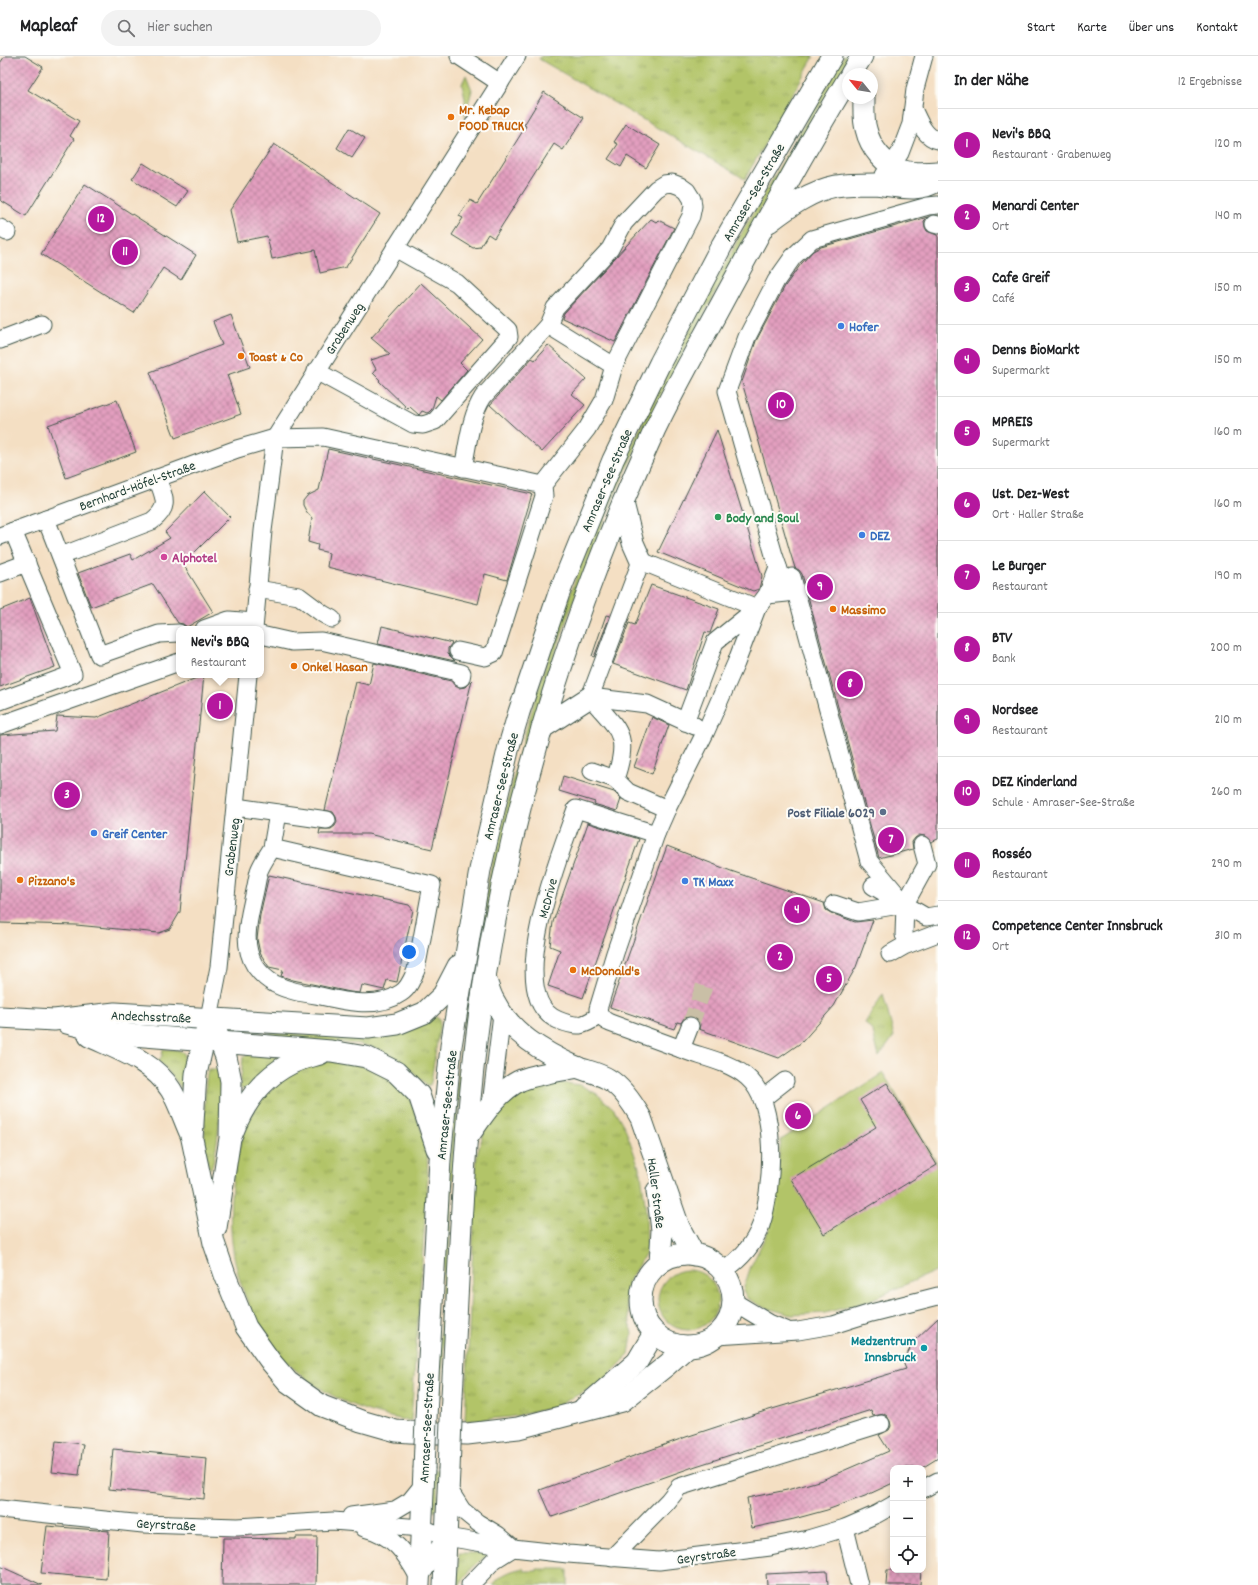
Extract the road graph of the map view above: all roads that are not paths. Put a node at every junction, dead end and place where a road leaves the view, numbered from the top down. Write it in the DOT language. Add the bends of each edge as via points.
graph roads {
  1 [pos="459,56"];
  2 [pos="517,56"];
  3 [pos="832,56"];
  4 [pos="862,56"];
  5 [pos="872,56"];
  6 [pos="924,56"];
  7 [pos="855,68"];
  8 [pos="869,68"];
  9 [pos="500,83"];
  10 [pos="842,89"];
  11 [pos="864,104"];
  12 [pos="913,109"];
  13 [pos="938,140"];
  14 [pos="892,167"];
  15 [pos="938,172"];
  16 [pos="938,180"];
  17 [pos="876,184"];
  18 [pos="938,205"];
  19 [pos="763,226"];
  20 [pos="395,248"];
  21 [pos="42,324"];
  22 [pos="548,325"];
  23 [pos="0,340"];
  24 [pos="614,366"];
  25 [pos="316,371"];
  26 [pos="275,438"];
  27 [pos="463,468"];
  28 [pos="157,478"];
  29 [pos="543,485"];
  30 [pos="623,503"];
  31 [pos="46,519"];
  32 [pos="7,533"];
  33 [pos="61,556"];
  34 [pos="781,559"];
  35 [pos="641,561"];
  36 [pos="27,563"];
  37 [pos="0,573"];
  38 [pos="257,589"];
  39 [pos="767,594"];
  40 [pos="757,608"];
  41 [pos="332,619"];
  42 [pos="212,626"];
  43 [pos="247,626"];
  44 [pos="256,626"];
  45 [pos="264,632"];
  46 [pos="176,634"];
  47 [pos="458,651"];
  48 [pos="176,663"];
  49 [pos="248,678"];
  50 [pos="461,678"];
  51 [pos="590,697"];
  52 [pos="0,701"];
  53 [pos="685,722"];
  54 [pos="0,725"];
  55 [pos="542,728"];
  56 [pos="706,731"];
  57 [pos="592,771"];
  58 [pos="615,779"];
  59 [pos="236,807"];
  60 [pos="667,809"];
  61 [pos="278,813"];
  62 [pos="327,820"];
  63 [pos="656,834"];
  64 [pos="922,845"];
  65 [pos="272,848"];
  66 [pos="872,886"];
  67 [pos="834,904"];
  68 [pos="905,904"];
  69 [pos="938,915"];
  70 [pos="938,933"];
  71 [pos="904,935"];
  72 [pos="469,943"];
  73 [pos="890,954"];
  74 [pos="485,978"];
  75 [pos="502,1014"];
  76 [pos="600,1015"];
  77 [pos="0,1017"];
  78 [pos="209,1018"];
  79 [pos="54,1020"];
  80 [pos="690,1026"];
  81 [pos="178,1038"];
  82 [pos="212,1041"];
  83 [pos="681,1049"];
  84 [pos="331,1051"];
  85 [pos="577,1067"];
  86 [pos="785,1082"];
  87 [pos="762,1100"];
  88 [pos="491,1105"];
  89 [pos="230,1138"];
  90 [pos="192,1139"];
  91 [pos="466,1139"];
  92 [pos="650,1145"];
  93 [pos="440,1160"];
  94 [pos="214,1243"];
  95 [pos="694,1255"];
  96 [pos="660,1263"];
  97 [pos="723,1271"];
  98 [pos="938,1285"];
  99 [pos="938,1296"];
  100 [pos="734,1302"];
  101 [pos="871,1313"];
  102 [pos="788,1331"];
  103 [pos="654,1332"];
  104 [pos="716,1336"];
  105 [pos="687,1347"];
  106 [pos="581,1411"];
  107 [pos="881,1424"];
  108 [pos="423,1477"];
  109 [pos="449,1479"];
  110 [pos="938,1481"];
  111 [pos="926,1487"];
  112 [pos="890,1507"];
  113 [pos="0,1509"];
  114 [pos="333,1520"];
  115 [pos="421,1528"];
  116 [pos="845,1528"];
  117 [pos="446,1537"];
  118 [pos="513,1548"];
  119 [pos="612,1558"];
  120 [pos="419,1582"];
  121 [pos="444,1585"];
  122 [pos="470,1585"];
  123 [pos="860,1585"];
  1 -- 9 [label="street"];
  2 -- 9 [label="street, Grabenweg"];
  3 -- 72 [label="main road, Amraser-See-Straße" via="722,245 660,363 608,474 559,593 511,740 480,870"];
  4 -- 7 [label="main road"];
  5 -- 8 [label="main road"];
  6 -- 12 [label="street" via="915,89"];
  9 -- 20 [label="street, Grabenweg"];
  10 -- 19 [label="main road, Amraser-See-Straße"];
  11 -- 14 [label="main road" via="866,129 871,144"];
  12 -- 13 [label="street" via="926,132"];
  12 -- 14 [label="street" via="911,124"];
  14 -- 15 [label="main road" via="914,173"];
  14 -- 17 [label="street"];
  16 -- 17 [label="main road" via="933,184 915,188"];
  17 -- 19 [label="main road" via="836,186 818,191 789,207"];
  18 -- 34 [label="street" via="812,239 793,257 776,281 747,337 727,391"];
  19 -- 30 [label="main road, Amraser-See-Straße" via="657,426"];
  20 -- 25 [label="street, Grabenweg"];
  20 -- 25 [label="street" via="457,283 508,330 509,337 435,422 423,425 413,424"];
  21 -- 23 [label="street"];
  22 -- 24 [label="street"];
  22 -- 24 [label="street" via="555,308 610,249 624,223 656,189 672,183 680,186 692,199 691,216"];
  22 -- 27 [label="street" via="478,405"];
  24 -- 29 [label="street" via="604,400 587,429"];
  25 -- 26 [label="street, Grabenweg"];
  26 -- 27 [label="street, Bernhard-Höfel-Straße" via="323,436"];
  26 -- 28 [label="street, Bernhard-Höfel-Straße" via="237,448"];
  26 -- 38 [label="street, Grabenweg"];
  27 -- 29 [label="street, Bernhard-Höfel-Straße"];
  28 -- 31 [label="street, Bernhard-Höfel-Straße"];
  28 -- 33 [label="street" via="165,500 165,508 160,515 152,521"];
  29 -- 47 [label="street" via="544,496 494,653 485,657"];
  30 -- 35 [label="main road" via="633,543"];
  30 -- 55 [label="main road, Amraser-See-Straße" via="586,599"];
  31 -- 32 [label="street, Bernhard-Höfel-Straße"];
  31 -- 33 [label="street"];
  32 -- 36 [label="street"];
  33 -- 46 [label="street" via="99,655 159,634"];
  34 -- 39 [label="street"];
  34 -- 39 [label="street" via="787,593"];
  34 -- 68 [label="street" via="869,861"];
  35 -- 40 [label="street"];
  35 -- 51 [label="street"];
  36 -- 37 [label="street"];
  36 -- 52 [label="street" via="73,674"];
  38 -- 41 [label="street" via="299,596"];
  38 -- 44 [label="street, Grabenweg"];
  39 -- 40 [label="street"];
  40 -- 53 [label="street" via="715,642"];
  40 -- 56 [label="street"];
  42 -- 43 [label="street" via="229,620"];
  45 -- 50 [label="street" via="292,642 321,641 462,673"];
  48 -- 54 [label="street"];
  49 -- 59 [label="street, Grabenweg"];
  51 -- 53 [label="street" via="647,704"];
  51 -- 55 [label="main road"];
  51 -- 58 [label="street" via="614,725 621,738 622,751"];
  53 -- 56 [label="street"];
  55 -- 74 [label="main road, Amraser-See-Straße" via="516,823"];
  56 -- 60 [label="street"];
  57 -- 58 [label="street"];
  58 -- 60 [label="street" via="628,792"];
  59 -- 61 [label="street"];
  59 -- 78 [label="street, Grabenweg" via="219,967"];
  60 -- 63 [label="street"];
  61 -- 62 [label="street"];
  61 -- 65 [label="street"];
  63 -- 76 [label="street" via="600,1000"];
  63 -- 76 [label="street, McDrive" via="576,809 549,885 531,970 538,995 551,1016 566,1023 578,1026"];
  64 -- 68 [label="street" via="927,864"];
  65 -- 65 [label="street" via="432,884 416,970 411,983 402,993 375,1002 344,1001 288,990 274,984 263,975 255,965 247,938 259,871"];
  66 -- 68 [label="street"];
  67 -- 68 [label="street" via="858,912"];
  68 -- 69 [label="street" via="926,916"];
  68 -- 71 [label="street"];
  70 -- 73 [label="street"];
  72 -- 78 [label="main road" via="443,995 424,1013 397,1024 368,1028"];
  72 -- 93 [label="main road, Amraser-See-Straße" via="451,1046"];
  74 -- 75 [label="main road"];
  74 -- 91 [label="main road, Amraser-See-Straße"];
  75 -- 85 [label="main road" via="524,1038"];
  75 -- 88 [label="street"];
  76 -- 83 [label="street" via="610,1023"];
  77 -- 79 [label="main road, Andechsstraße"];
  78 -- 79 [label="main road, Andechsstraße" via="115,1013"];
  78 -- 81 [label="main road, Andechsstraße" via="196,1033"];
  78 -- 82 [label="main road"];
  79 -- 81 [label="main road, Andechsstraße" via="108,1033"];
  79 -- 90 [label="main road" via="150,1066 170,1089"];
  80 -- 83 [label="street"];
  81 -- 82 [label="main road, Andechsstraße"];
  82 -- 84 [label="main road, Andechsstraße"];
  82 -- 89 [label="main road" via="226,1057 231,1079"];
  82 -- 90 [label="main road" via="196,1074"];
  83 -- 87 [label="street" via="740,1072 754,1084"];
  84 -- 89 [label="main road" via="296,1061 273,1074 256,1091 236,1123"];
  84 -- 93 [label="main road, Andechsstraße" via="366,1057 396,1072 419,1095"];
  85 -- 88 [label="main road" via="519,1081"];
  85 -- 92 [label="main road" via="609,1079 631,1101 641,1118"];
  86 -- 87 [label="street"];
  87 -- 97 [label="street" via="769,1128 770,1147 765,1210 752,1243 733,1265"];
  88 -- 91 [label="main road"];
  89 -- 94 [label="main road"];
  90 -- 94 [label="main road"];
  91 -- 109 [label="main road, Amraser-See-Straße, bridge"];
  92 -- 95 [label="main road, Haller Straße" via="679,1227"];
  92 -- 96 [label="main road, Haller Straße" via="662,1230"];
  93 -- 108 [label="main road, Amraser-See-Straße, bridge"];
  94 -- 106 [label="main road" via="246,1327 270,1362 288,1382 322,1406 396,1431 460,1434 518,1428"];
  95 -- 96 [label="main road" via="676,1256"];
  95 -- 97 [label="main road" via="715,1263"];
  96 -- 103 [label="main road" via="649,1274 642,1288 641,1304 645,1319"];
  97 -- 100 [label="main road" via="733,1291"];
  98 -- 101 [label="street"];
  99 -- 101 [label="street"];
  100 -- 102 [label="street"];
  100 -- 104 [label="main road" via="731,1315"];
  101 -- 102 [label="street" via="833,1325"];
  102 -- 104 [label="street"];
  103 -- 105 [label="main road" via="669,1343"];
  103 -- 106 [label="main road" via="637,1362"];
  104 -- 105 [label="main road" via="698,1346"];
  105 -- 106 [label="main road" via="622,1401"];
  107 -- 119 [label="street" via="679,1487"];
  108 -- 114 [label="street, Geyrstraße" via="410,1501 395,1510"];
  108 -- 115 [label="main road, Amraser-See-Straße"];
  109 -- 117 [label="main road, Amraser-See-Straße"];
  109 -- 118 [label="street" via="462,1510"];
  110 -- 111 [label="street"];
  112 -- 116 [label="street, Geyrstraße"];
  113 -- 114 [label="street, Geyrstraße" via="151,1524 237,1527"];
  114 -- 115 [label="street, Geyrstraße"];
  114 -- 120 [label="street, Geyrstraße" via="371,1529 391,1540 406,1554"];
  115 -- 117 [label="street, Geyrstraße"];
  115 -- 120 [label="main road, Amraser-See-Straße"];
  116 -- 119 [label="street, Geyrstraße" via="770,1547 659,1562"];
  116 -- 123 [label="street"];
  117 -- 118 [label="street, Geyrstraße"];
  117 -- 120 [label="street"];
  117 -- 121 [label="main road, Amraser-See-Straße"];
  118 -- 119 [label="street, Geyrstraße"];
  118 -- 122 [label="street" via="494,1560"];
}
